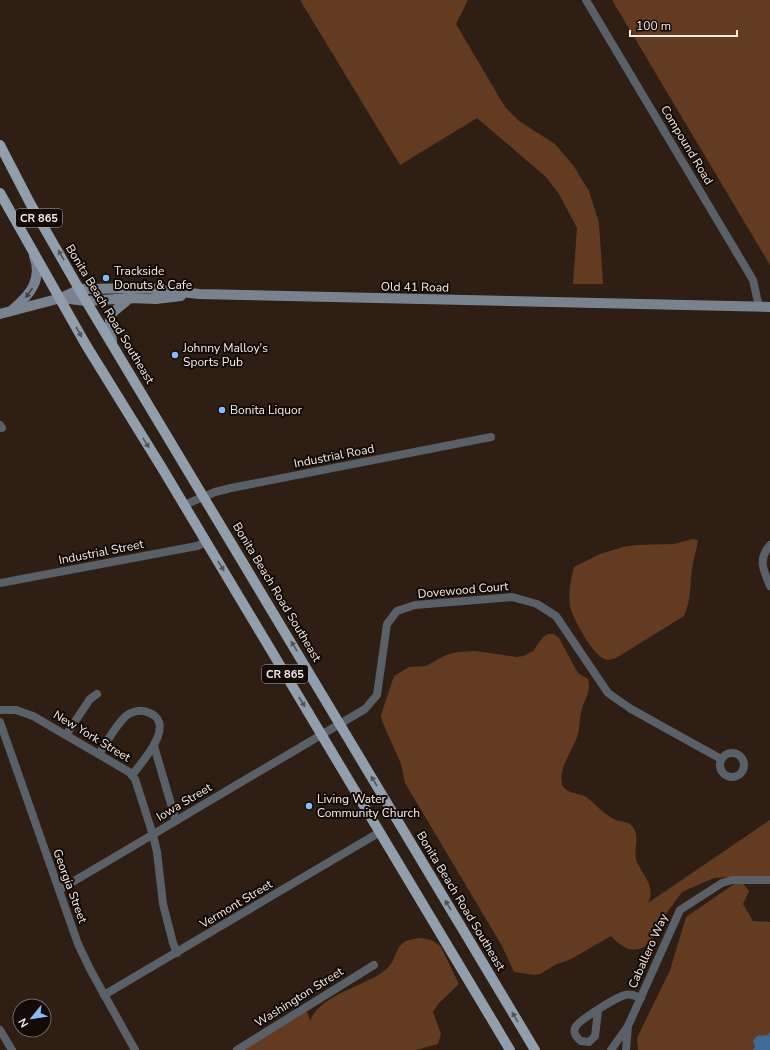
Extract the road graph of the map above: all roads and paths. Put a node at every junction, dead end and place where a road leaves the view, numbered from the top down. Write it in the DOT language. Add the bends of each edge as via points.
graph roads {
  1 [pos="586,0"];
  2 [pos="0,145"];
  3 [pos="0,193"];
  4 [pos="29,243"];
  5 [pos="80,289"];
  6 [pos="199,294"];
  7 [pos="61,298"];
  8 [pos="130,298"];
  9 [pos="86,301"];
  10 [pos="759,306"];
  11 [pos="770,307"];
  12 [pos="5,313"];
  13 [pos="112,343"];
  14 [pos="491,437"];
  15 [pos="204,496"];
  16 [pos="184,505"];
  17 [pos="206,542"];
  18 [pos="770,545"];
  19 [pos="0,583"];
  20 [pos="770,586"];
  21 [pos="97,694"];
  22 [pos="0,710"];
  23 [pos="0,722"];
  24 [pos="340,723"];
  25 [pos="66,735"];
  26 [pos="321,735"];
  27 [pos="154,746"];
  28 [pos="99,754"];
  29 [pos="721,759"];
  30 [pos="132,775"];
  31 [pos="176,821"];
  32 [pos="380,832"];
  33 [pos="153,835"];
  34 [pos="770,880"];
  35 [pos="59,890"];
  36 [pos="177,953"];
  37 [pos="374,965"];
  38 [pos="104,995"];
  39 [pos="641,998"];
  40 [pos="598,1011"];
  41 [pos="628,1026"];
  42 [pos="0,1030"];
  43 [pos="12,1050"];
  44 [pos="135,1050"];
  45 [pos="236,1050"];
  46 [pos="510,1050"];
  47 [pos="535,1050"];
  48 [pos="611,1050"];
  49 [pos="626,1050"];
  1 -- 10 [label="street, Compound Road" via="753,280"];
  5 -- 2 [label="main road, Bonita Beach Road Southeast / CR 865, one-way"];
  3 -- 4 [label="main road, CR 865"];
  4 -- 7 [label="main road, CR 865"];
  4 -- 12 [label="street, one-way" via="37,263 36,280 25,300"];
  5 -- 6 [label="street, Old 41 Road" via="146,288"];
  5 -- 7 [label="street, Old 41 Road"];
  5 -- 9 [label="main road, Bonita Beach Road Southeast / CR 865"];
  6 -- 8 [label="street, Old 41 Road" via="156,299"];
  6 -- 10 [label="street, Old 41 Road"];
  7 -- 9 [label="street, Old 41 Road"];
  7 -- 12 [label="street, Old 41 Road"];
  7 -- 16 [label="main road, CR 865, one-way" via="119,401"];
  8 -- 9 [label="street, Old 41 Road"];
  8 -- 13 [label="street" via="112,313"];
  9 -- 13 [label="main road, Bonita Beach Road Southeast / CR 865"];
  10 -- 11 [label="street, Old 41 Road"];
  13 -- 15 [label="main road, Bonita Beach Road Southeast / CR 865"];
  14 -- 15 [label="street, Industrial Road" via="244,485"];
  15 -- 16 [label="street, Industrial Road"];
  24 -- 15 [label="main road, Bonita Beach Road Southeast / CR 865, one-way"];
  16 -- 17 [label="main road, CR 865"];
  17 -- 19 [label="street, Industrial Street" via="197,546"];
  17 -- 26 [label="main road, CR 865, one-way"];
  18 -- 20 [label="street" via="765,550 761,565"];
  21 -- 25 [label="street" via="90,699"];
  22 -- 25 [label="street, New York Street" via="25,712"];
  23 -- 35 [label="street, Georgia Street"];
  24 -- 26 [label="street, Dovewood Court"];
  24 -- 29 [label="street, Dovewood Court" via="365,709 377,695 387,624 397,611 415,605 512,597 538,604 556,616 608,693 631,709"];
  47 -- 24 [label="main road, Bonita Beach Road Southeast / CR 865, one-way"];
  25 -- 28 [label="street, New York Street"];
  26 -- 31 [label="street, Iowa Street"];
  26 -- 32 [label="main road, CR 865"];
  27 -- 28 [label="street" via="160,733 156,719 146,711 136,711 126,716"];
  27 -- 30 [label="street"];
  27 -- 31 [label="street"];
  28 -- 30 [label="street, New York Street"];
  30 -- 33 [label="street, New York Street" via="139,787"];
  31 -- 33 [label="street, Iowa Street"];
  32 -- 36 [label="street, Vermont Street"];
  32 -- 46 [label="main road, CR 865"];
  33 -- 35 [label="street, Iowa Street"];
  33 -- 36 [label="street, New York Street" via="164,904"];
  34 -- 39 [label="street, Caballero Way" via="727,881 680,910"];
  35 -- 38 [label="street, Georgia Street" via="78,944"];
  36 -- 38 [label="street, Vermont Street"];
  37 -- 45 [label="street, Washington Street"];
  38 -- 44 [label="street, Georgia Street"];
  39 -- 40 [label="street" via="627,994"];
  39 -- 41 [label="street, Caballero Way"];
  41 -- 48 [label="street, Caballero Way"];
  41 -- 49 [label="street, Caballero Way"];
  42 -- 43 [label="street"];
}
